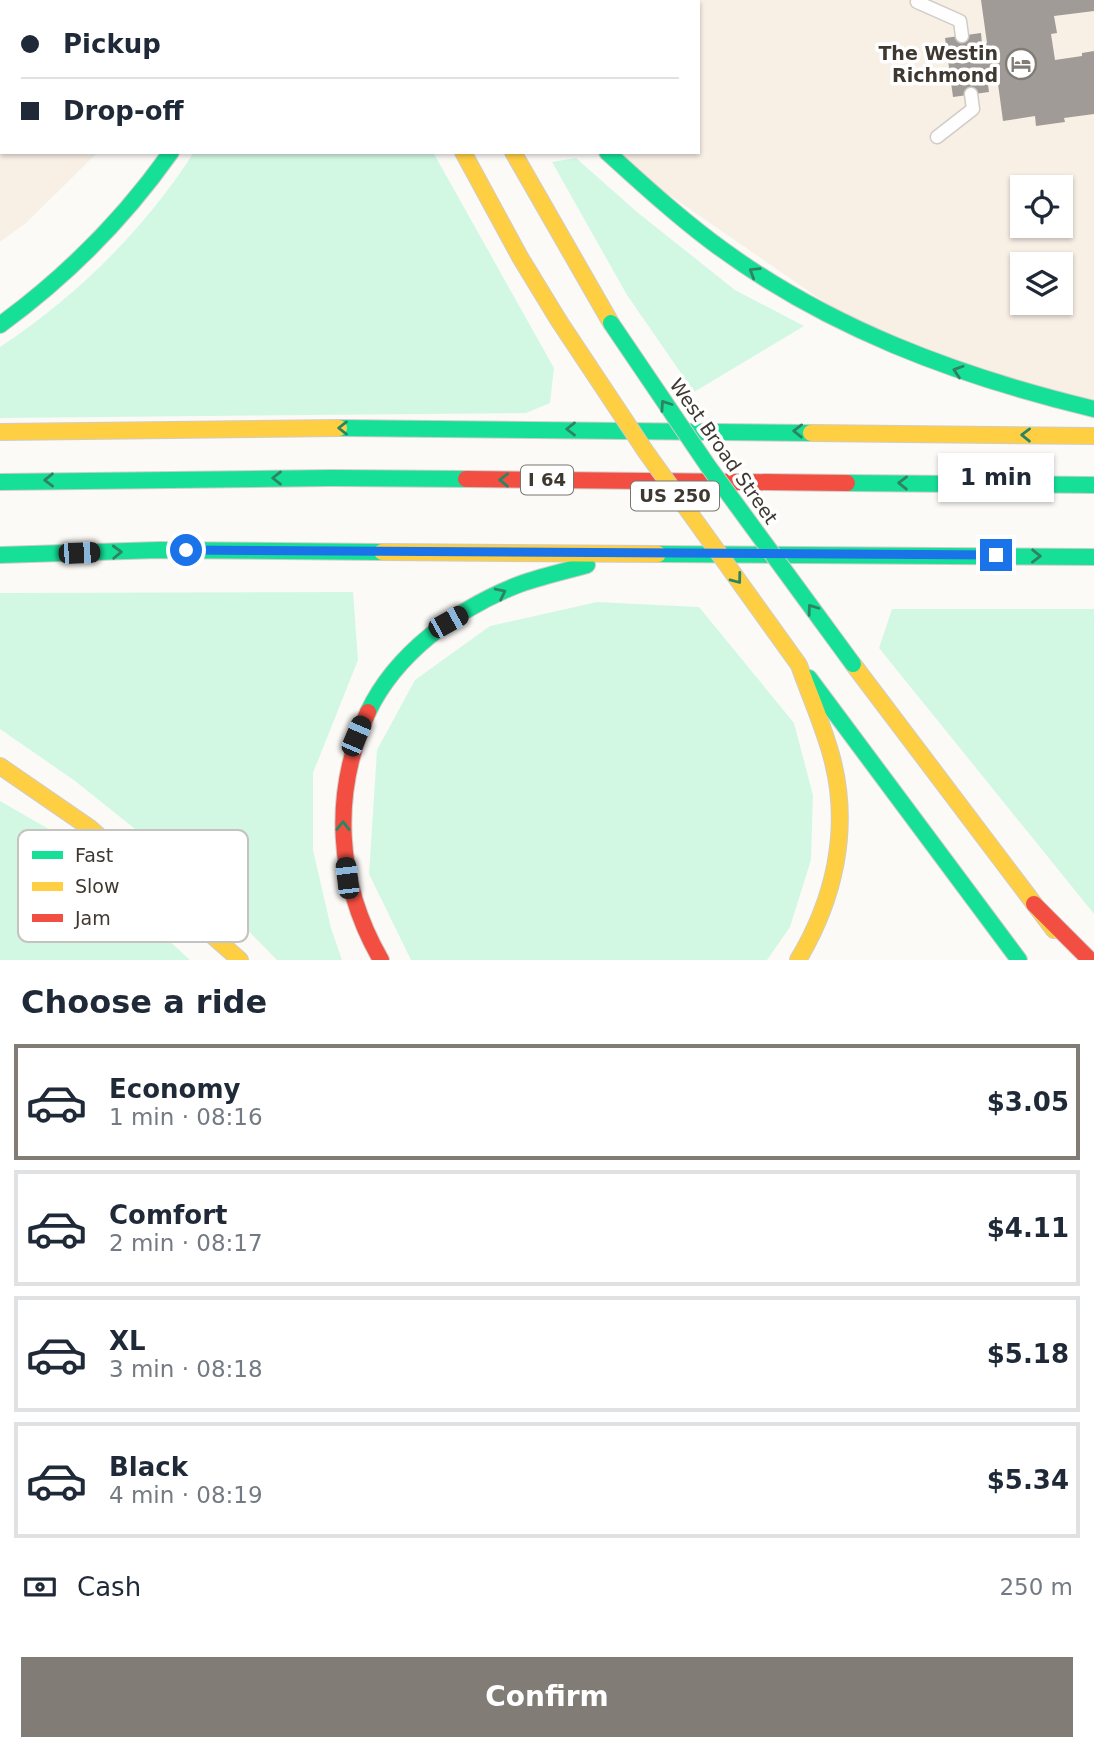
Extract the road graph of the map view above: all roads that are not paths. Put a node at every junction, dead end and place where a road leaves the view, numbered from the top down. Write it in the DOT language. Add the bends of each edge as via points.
graph roads {
  1 [pos="917,2"];
  2 [pos="962,36"];
  3 [pos="971,94"];
  4 [pos="937,137"];
  5 [pos="170,154"];
  6 [pos="464,154"];
  7 [pos="514,154"];
  8 [pos="609,154"];
  9 [pos="0,325"];
  10 [pos="1094,409"];
  11 [pos="0,432"];
  12 [pos="1094,436"];
  13 [pos="0,482"];
  14 [pos="1094,485"];
  15 [pos="625,553"];
  16 [pos="0,555"];
  17 [pos="1094,557"];
  18 [pos="799,665"];
  19 [pos="860,746"];
  20 [pos="0,766"];
  21 [pos="938,826"];
  22 [pos="92,830"];
  23 [pos="1034,904"];
  24 [pos="220,942"];
  25 [pos="240,960"];
  26 [pos="381,960"];
  27 [pos="798,960"];
  28 [pos="1020,960"];
  29 [pos="1076,960"];
  30 [pos="1090,960"];
  1 -- 2 [label="lane" via="960,21"];
  3 -- 4 [label="lane" via="974,109"];
  5 -- 9 [label="main road" via="92,251"];
  6 -- 18 [label="main road, US 250, one-way, bridge" via="559,321 664,480"];
  23 -- 7 [label="main road, West Broad Street / US 250, one-way, bridge" via="708,466 611,323"];
  10 -- 8 [label="main road, one-way" via="1056,402 946,367 884,343 820,310 727,255"];
  12 -- 11 [label="main road, one-way" via="331,428"];
  14 -- 13 [label="main road, I 64, one-way" via="345,478"];
  16 -- 15 [label="main road, one-way" via="159,550"];
  15 -- 17 [label="main road, one-way"];
  26 -- 15 [label="main road, one-way" via="356,913 342,828 350,759 375,696 400,664 448,622 506,589"];
  18 -- 19 [label="main road, US 250"];
  18 -- 27 [label="main road" via="834,764 839,836 827,899"];
  19 -- 21 [label="main road"];
  19 -- 28 [label="main road, US 250"];
  20 -- 22 [label="main road"];
  23 -- 29 [label="main road, West Broad Street / US 250"];
  23 -- 30 [label="main road"];
  24 -- 25 [label="main road"];
}
